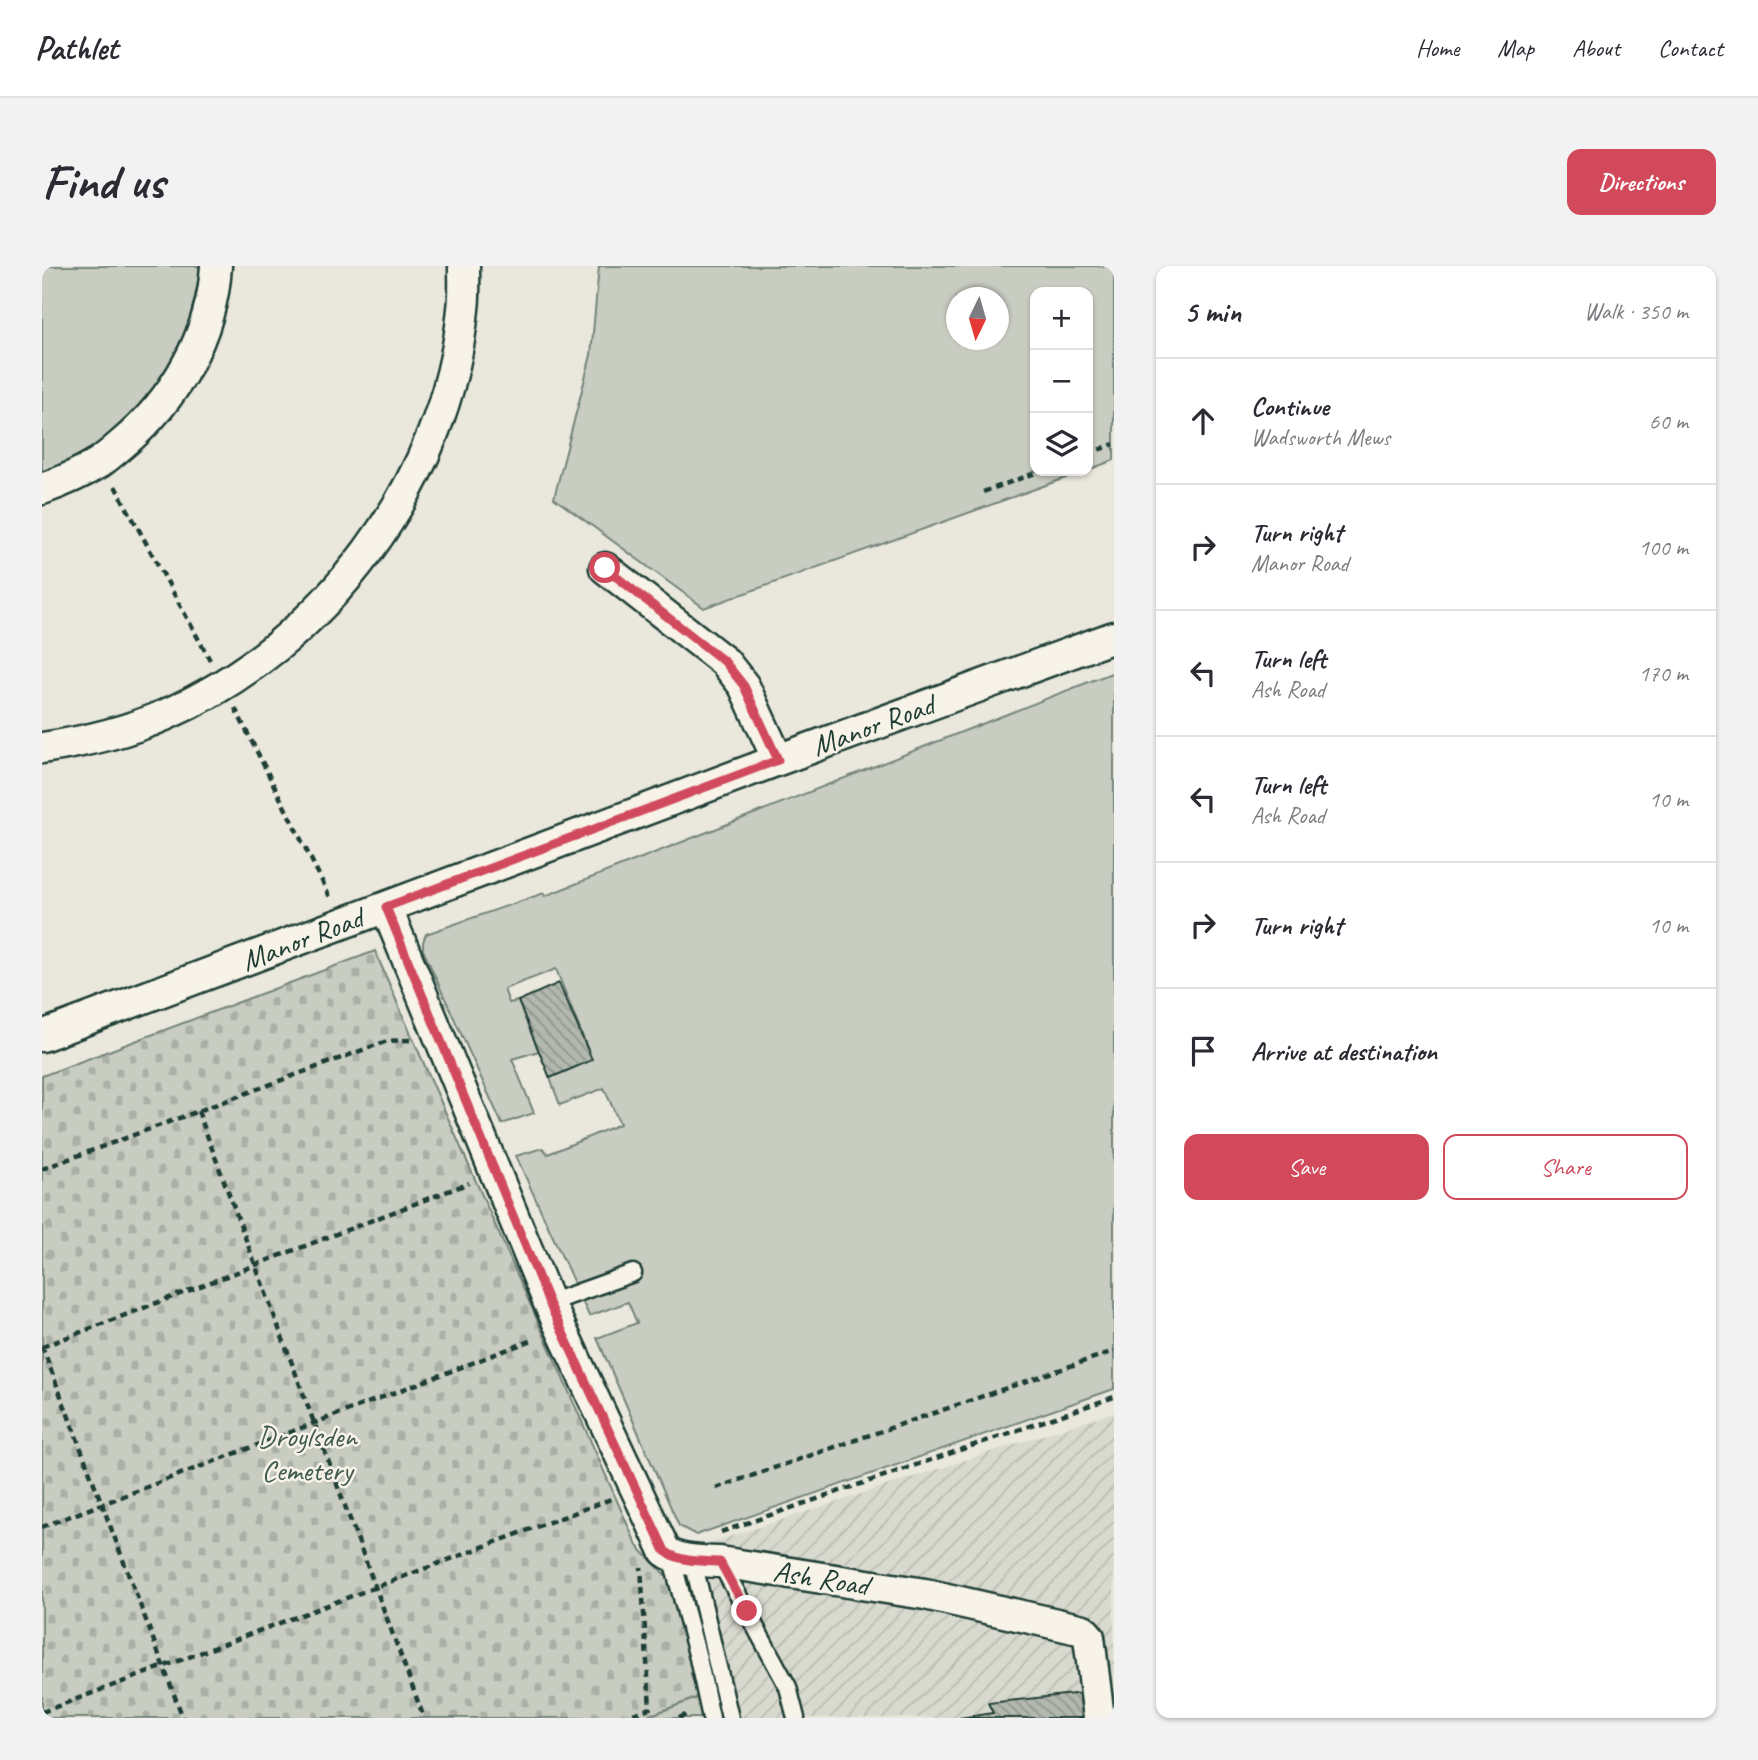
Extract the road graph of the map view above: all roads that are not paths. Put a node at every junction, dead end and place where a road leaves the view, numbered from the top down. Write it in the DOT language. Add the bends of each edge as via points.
graph roads {
  1 [pos="216,266"];
  2 [pos="464,266"];
  3 [pos="42,489"];
  4 [pos="605,568"];
  5 [pos="1114,637"];
  6 [pos="42,748"];
  7 [pos="778,760"];
  8 [pos="386,907"];
  9 [pos="42,1036"];
  10 [pos="633,1273"];
  11 [pos="549,1303"];
  12 [pos="699,1554"];
  13 [pos="711,1718"];
  14 [pos="730,1718"];
  15 [pos="796,1718"];
  16 [pos="1099,1718"];
  1 -- 3 [label="street" via="196,348 163,404 102,461"];
  2 -- 6 [label="street" via="454,363 418,469 379,535 324,604 277,646 196,700 128,729"];
  4 -- 7 [label="street" via="725,662 744,686"];
  5 -- 7 [label="street, Manor Road"];
  7 -- 8 [label="street, Manor Road"];
  8 -- 9 [label="street, Manor Road"];
  8 -- 11 [label="street"];
  10 -- 11 [label="lane"];
  11 -- 12 [label="street" via="665,1551"];
  12 -- 13 [label="lane"];
  12 -- 14 [label="lane"];
  12 -- 15 [label="lane" via="788,1687"];
  12 -- 16 [label="street, Ash Road" via="925,1594 1083,1630 1089,1637"];
}
